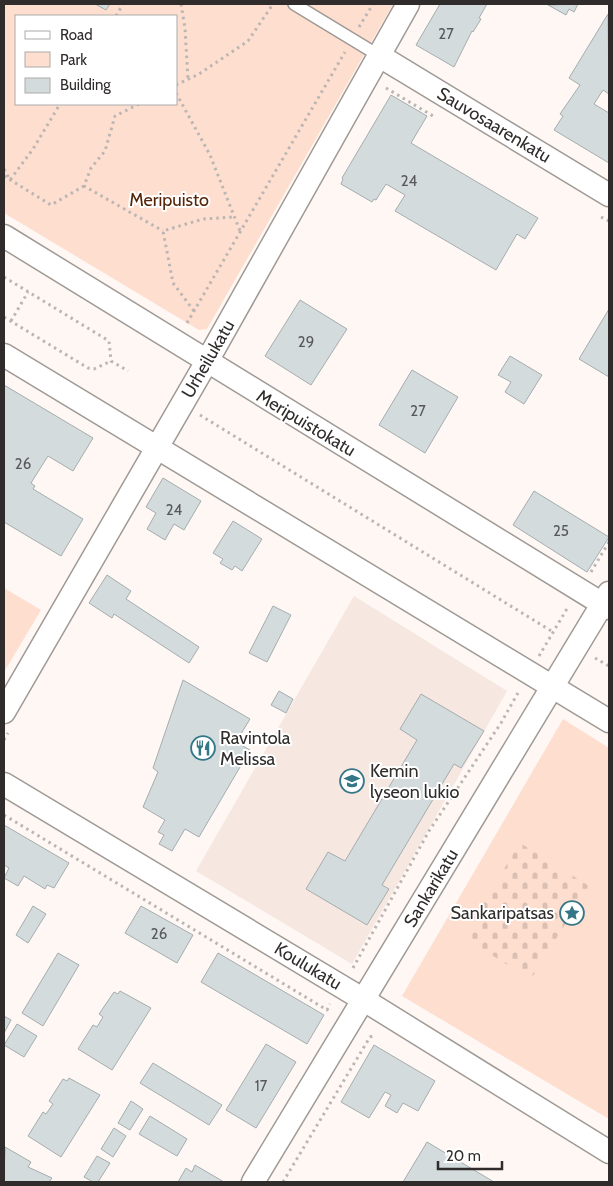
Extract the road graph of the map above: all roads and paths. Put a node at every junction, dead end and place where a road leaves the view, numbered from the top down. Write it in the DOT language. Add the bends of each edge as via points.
graph roads {
  1 [pos="123,4"];
  2 [pos="181,4"];
  3 [pos="273,4"];
  4 [pos="294,4"];
  5 [pos="373,4"];
  6 [pos="408,4"];
  7 [pos="117,15"];
  8 [pos="352,40"];
  9 [pos="378,55"];
  10 [pos="188,80"];
  11 [pos="178,85"];
  12 [pos="178,98"];
  13 [pos="59,105"];
  14 [pos="137,105"];
  15 [pos="4,169"];
  16 [pos="4,176"];
  17 [pos="10,180"];
  18 [pos="84,186"];
  19 [pos="609,195"];
  20 [pos="234,217"];
  21 [pos="163,230"];
  22 [pos="240,231"];
  23 [pos="4,236"];
  24 [pos="4,277"];
  25 [pos="28,292"];
  26 [pos="194,311"];
  27 [pos="4,317"];
  28 [pos="11,321"];
  29 [pos="184,327"];
  30 [pos="4,355"];
  31 [pos="111,361"];
  32 [pos="206,363"];
  33 [pos="128,371"];
  34 [pos="195,412"];
  35 [pos="157,446"];
  36 [pos="607,602"];
  37 [pos="553,632"];
  38 [pos="595,658"];
  39 [pos="609,666"];
  40 [pos="553,686"];
  41 [pos="518,690"];
  42 [pos="4,712"];
  43 [pos="609,721"];
  44 [pos="4,784"];
  45 [pos="4,815"];
  46 [pos="340,986"];
  47 [pos="364,1000"];
  48 [pos="382,1039"];
  49 [pos="609,1152"];
  50 [pos="253,1182"];
  51 [pos="283,1182"];
  1 -- 7 [label="path"];
  2 -- 10 [label="path"];
  3 -- 10 [label="path" via="248,41"];
  4 -- 8 [label="lane"];
  5 -- 8 [label="path"];
  6 -- 9 [label="street, Urheilukatu"];
  8 -- 9 [label="lane"];
  8 -- 22 [label="path"];
  9 -- 19 [label="street, Sauvosaarenkatu"];
  9 -- 32 [label="street, Urheilukatu"];
  10 -- 11 [label="path"];
  12 -- 20 [label="path" via="210,155"];
  13 -- 17 [label="path"];
  14 -- 18 [label="path" via="115,116 105,151 91,168"];
  15 -- 17 [label="path"];
  16 -- 17 [label="path"];
  17 -- 18 [label="path" via="52,205"];
  18 -- 21 [label="path"];
  20 -- 21 [label="path" via="203,218"];
  20 -- 22 [label="path"];
  21 -- 26 [label="path" via="173,283"];
  22 -- 26 [label="path"];
  23 -- 32 [label="street, Meripuistokatu"];
  24 -- 25 [label="path"];
  25 -- 28 [label="path"];
  25 -- 31 [label="path" via="109,341"];
  26 -- 29 [label="path"];
  27 -- 28 [label="path"];
  28 -- 31 [label="path" via="88,368 94,369"];
  30 -- 35 [label="street"];
  31 -- 33 [label="path"];
  32 -- 35 [label="street, Urheilukatu"];
  32 -- 36 [label="street, Meripuistokatu"];
  34 -- 37 [label="path"];
  35 -- 40 [label="street"];
  35 -- 42 [label="street, Urheilukatu"];
  36 -- 40 [label="street, Sankarikatu"];
  38 -- 39 [label="path"];
  40 -- 43 [label="street"];
  40 -- 47 [label="street, Sankarikatu"];
  41 -- 46 [label="path" via="501,724 429,830 353,969 349,969"];
  44 -- 46 [label="street, Koulukatu"];
  45 -- 46 [label="path" via="327,1010"];
  46 -- 47 [label="street, Koulukatu"];
  47 -- 49 [label="street, Koulukatu"];
  47 -- 50 [label="street, Sankarikatu"];
  48 -- 51 [label="path" via="374,1034 370,1037"];
}
